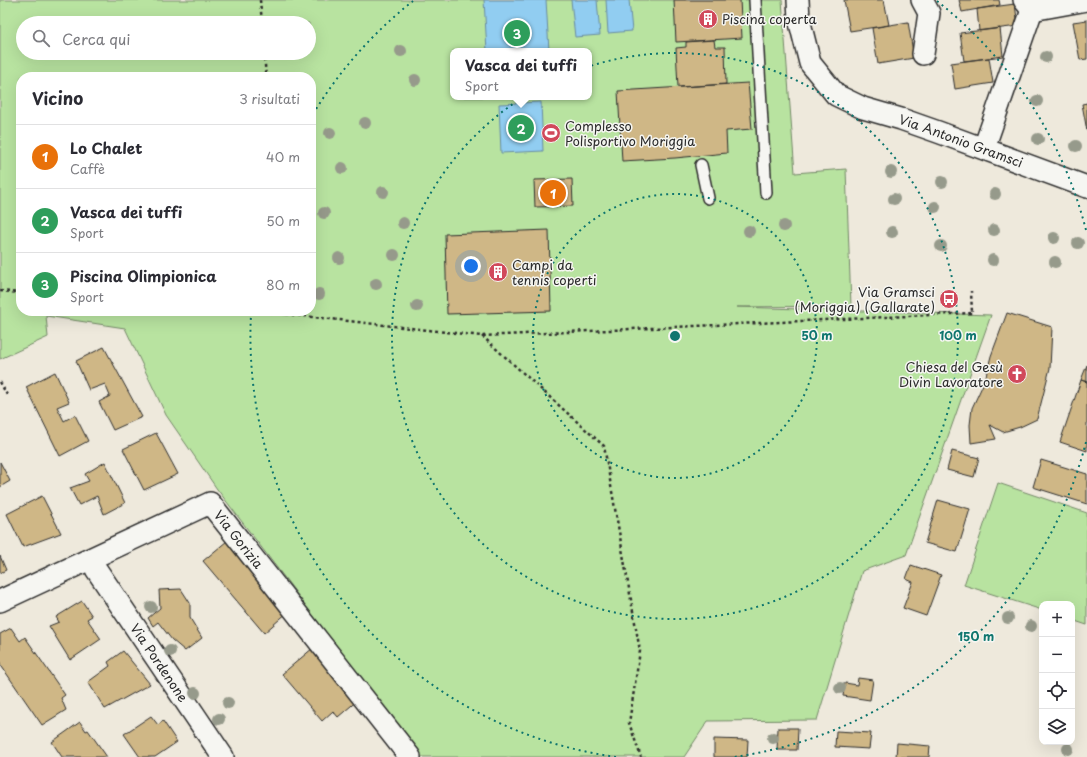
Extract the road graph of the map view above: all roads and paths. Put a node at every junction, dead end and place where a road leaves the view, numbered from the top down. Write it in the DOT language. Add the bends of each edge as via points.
graph roads {
  1 [pos="260,0"];
  2 [pos="755,0"];
  3 [pos="798,0"];
  4 [pos="922,0"];
  5 [pos="1087,0"];
  6 [pos="1028,5"];
  7 [pos="261,16"];
  8 [pos="923,54"];
  9 [pos="265,60"];
  10 [pos="266,72"];
  11 [pos="984,148"];
  12 [pos="701,165"];
  13 [pos="1087,187"];
  14 [pos="766,193"];
  15 [pos="708,198"];
  16 [pos="0,291"];
  17 [pos="971,291"];
  18 [pos="16,293"];
  19 [pos="316,316"];
  20 [pos="482,336"];
  21 [pos="0,382"];
  22 [pos="7,395"];
  23 [pos="96,569"];
  24 [pos="0,601"];
  25 [pos="223,757"];
  26 [pos="410,757"];
  27 [pos="641,757"];
  1 -- 7 [label="path"];
  2 -- 14 [label="lane"];
  3 -- 11 [label="street, Via Antonio Gramsci" via="799,19 810,63 836,95 863,108"];
  4 -- 8 [label="street" via="929,14"];
  5 -- 6 [label="street"];
  6 -- 11 [label="street"];
  9 -- 10 [label="path"];
  11 -- 13 [label="street, Via Antonio Gramsci"];
  12 -- 15 [label="lane"];
  16 -- 18 [label="path"];
  17 -- 20 [label="path" via="972,312"];
  19 -- 20 [label="path"];
  20 -- 27 [label="path" via="604,446 640,651 629,722"];
  21 -- 22 [label="path"];
  23 -- 25 [label="street, Via Pordenone"];
  24 -- 26 [label="street, Via Gorizia" via="210,503"];
}
